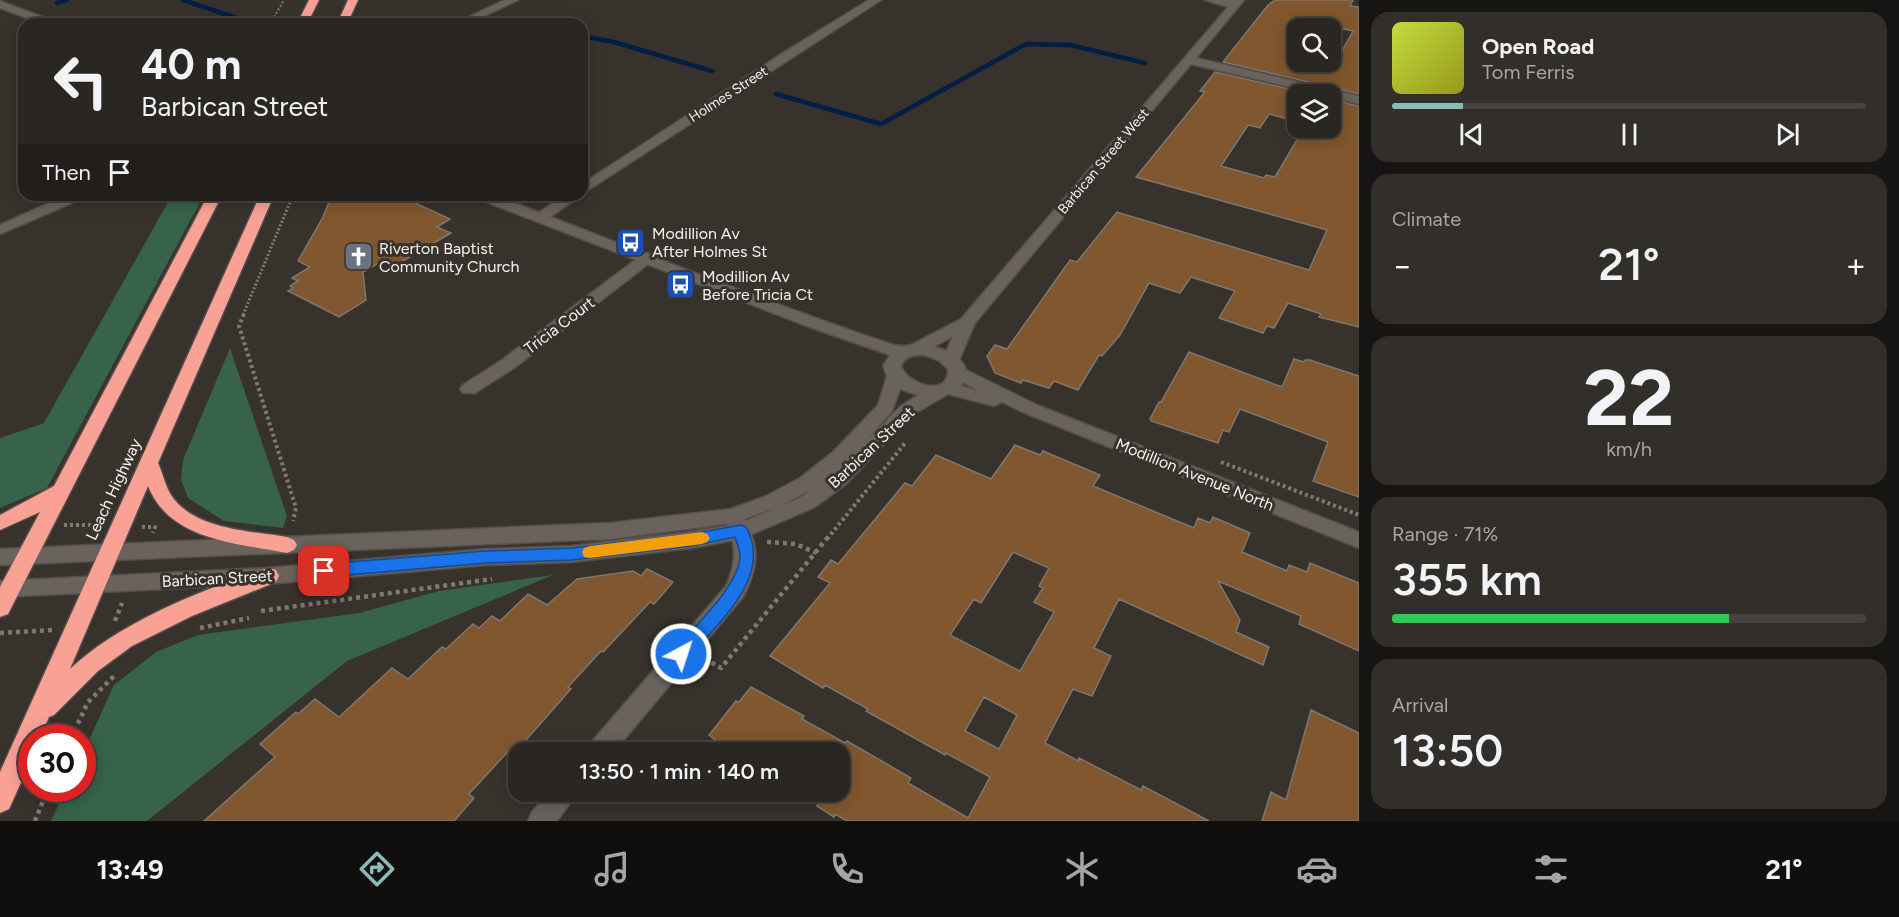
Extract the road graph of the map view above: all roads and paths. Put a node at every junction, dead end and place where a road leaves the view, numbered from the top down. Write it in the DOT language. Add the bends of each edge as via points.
graph roads {
  1 [pos="284,0"];
  2 [pos="314,0"];
  3 [pos="352,0"];
  4 [pos="513,0"];
  5 [pos="876,0"];
  6 [pos="1210,0"];
  7 [pos="1237,2"];
  8 [pos="0,4"];
  9 [pos="36,18"];
  10 [pos="274,18"];
  11 [pos="305,18"];
  12 [pos="344,18"];
  13 [pos="472,18"];
  14 [pos="1188,60"];
  15 [pos="1359,100"];
  16 [pos="588,186"];
  17 [pos="62,201"];
  18 [pos="211,201"];
  19 [pos="264,201"];
  20 [pos="291,201"];
  21 [pos="496,201"];
  22 [pos="565,201"];
  23 [pos="540,218"];
  24 [pos="3,224"];
  25 [pos="647,258"];
  26 [pos="967,322"];
  27 [pos="901,362"];
  28 [pos="955,367"];
  29 [pos="469,388"];
  30 [pos="942,390"];
  31 [pos="1030,409"];
  32 [pos="912,434"];
  33 [pos="149,464"];
  34 [pos="62,490"];
  35 [pos="293,521"];
  36 [pos="0,523"];
  37 [pos="737,523"];
  38 [pos="1359,540"];
  39 [pos="287,545"];
  40 [pos="110,551"];
  41 [pos="28,555"];
  42 [pos="0,558"];
  43 [pos="268,576"];
  44 [pos="94,585"];
  45 [pos="3,595"];
  46 [pos="249,618"];
  47 [pos="197,628"];
  48 [pos="700,666"];
  49 [pos="118,672"];
  50 [pos="38,716"];
  51 [pos="78,724"];
  52 [pos="607,742"];
  53 [pos="0,801"];
  54 [pos="43,802"];
  55 [pos="557,802"];
  56 [pos="35,821"];
  57 [pos="541,821"];
  1 -- 10 [label="path"];
  2 -- 11 [label="highway"];
  3 -- 12 [label="highway"];
  4 -- 13 [label="street"];
  5 -- 16 [label="street, Holmes Street"];
  6 -- 7 [label="street"];
  7 -- 14 [label="street, Barbican Street West"];
  8 -- 9 [label="street"];
  14 -- 15 [label="street"];
  14 -- 26 [label="street, Barbican Street West"];
  17 -- 24 [label="street"];
  18 -- 34 [label="highway"];
  19 -- 33 [label="highway, Leach Highway"];
  20 -- 35 [label="path" via="240,326 296,508"];
  21 -- 23 [label="street"];
  22 -- 23 [label="street"];
  23 -- 25 [label="street"];
  25 -- 27 [label="street"];
  25 -- 29 [label="street, Tricia Court" via="508,364"];
  26 -- 27 [label="street, Barbican Street West"];
  26 -- 28 [label="street, Barbican Street West"];
  27 -- 28 [label="street" via="935,352"];
  27 -- 30 [label="street" via="908,387"];
  27 -- 37 [label="street, Barbican Street" via="885,406 840,457 807,483"];
  28 -- 30 [label="street, Barbican Street West" via="954,384"];
  28 -- 31 [label="street, Modillion Avenue North"];
  30 -- 31 [label="street, Modillion Avenue North"];
  30 -- 37 [label="street, Barbican Street" via="906,411 824,491 789,511"];
  31 -- 38 [label="street, Modillion Avenue North"];
  32 -- 48 [label="path" via="721,668 707,660"];
  33 -- 39 [label="highway" via="165,502 181,517 198,526"];
  33 -- 40 [label="highway, Leach Highway"];
  34 -- 36 [label="highway"];
  34 -- 41 [label="highway"];
  37 -- 39 [label="street, Barbican Street"];
  37 -- 43 [label="street, Barbican Street" via="691,540 572,554 486,557"];
  37 -- 52 [label="street" via="748,555 735,591"];
  39 -- 40 [label="street, Barbican Street"];
  40 -- 41 [label="street, Barbican Street"];
  40 -- 44 [label="highway, Leach Highway"];
  41 -- 42 [label="street, Barbican Street"];
  41 -- 45 [label="highway"];
  43 -- 44 [label="street, Barbican Street"];
  43 -- 50 [label="highway" via="172,616 107,651"];
  44 -- 45 [label="street, Barbican Street"];
  44 -- 50 [label="highway, Leach Highway"];
  46 -- 47 [label="path"];
  49 -- 51 [label="path" via="88,702"];
  50 -- 53 [label="highway, Leach Highway"];
  54 -- 56 [label="path"];
  55 -- 57 [label="street"];
}
